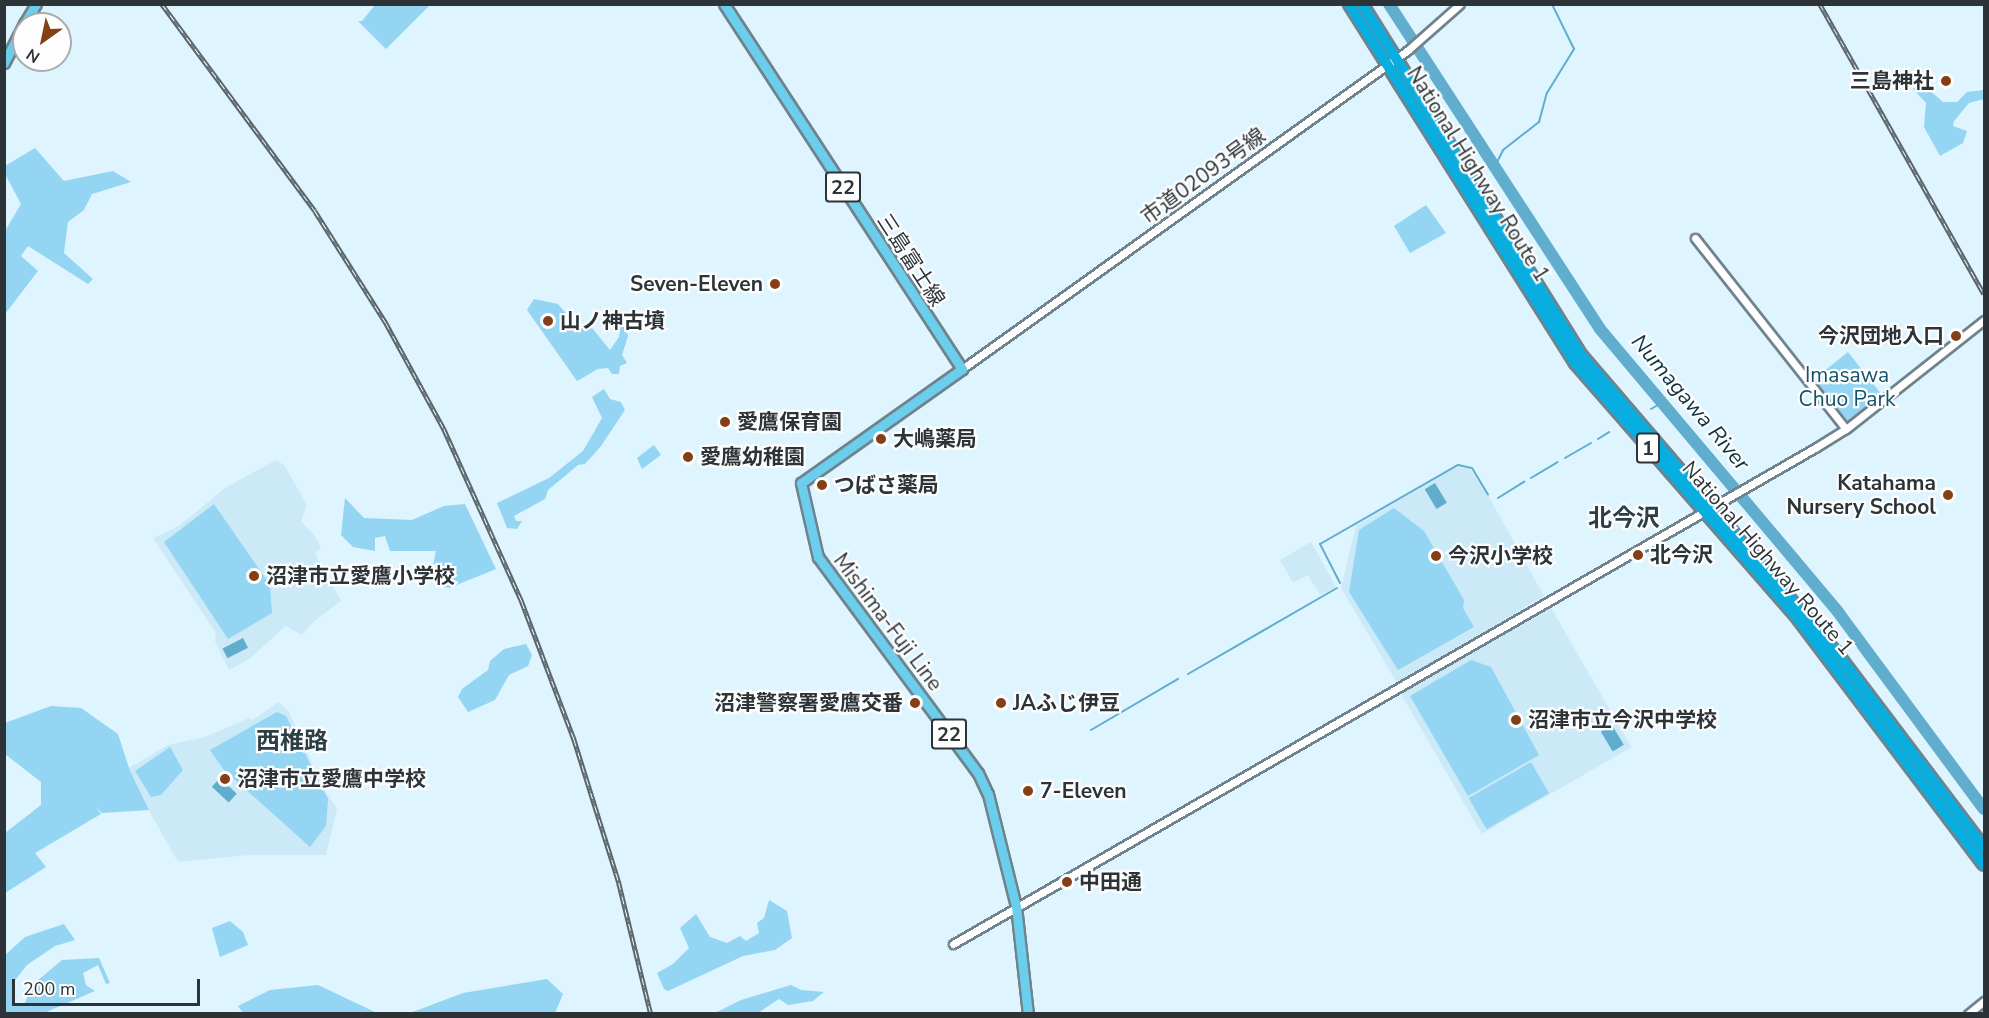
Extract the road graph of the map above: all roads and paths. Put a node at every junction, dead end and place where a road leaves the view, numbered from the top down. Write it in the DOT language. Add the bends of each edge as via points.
graph roads {
  1 [pos="724,4"];
  2 [pos="1349,4"];
  3 [pos="1362,4"];
  4 [pos="1460,4"];
  5 [pos="12,47"];
  6 [pos="1392,61"];
  7 [pos="4,63"];
  8 [pos="1695,238"];
  9 [pos="1984,320"];
  10 [pos="962,369"];
  11 [pos="1846,429"];
  12 [pos="1709,510"];
  13 [pos="1984,848"];
  14 [pos="1984,865"];
  15 [pos="1016,906"];
  16 [pos="953,944"];
  17 [pos="1984,1001"];
  18 [pos="1028,1014"];
  19 [pos="1968,1014"];
  1 -- 10 [label="main road, 三島富士線 / 22"];
  2 -- 6 [label="highway, National Highway Route 1 / 1"];
  3 -- 6 [label="highway, National Highway Route 1 / 1"];
  4 -- 6 [label="street, 市道02093号線"];
  5 -- 7 [label="main road"];
  6 -- 10 [label="street, 市道02093号線"];
  6 -- 12 [label="highway, National Highway Route 1 / 1" via="1555,319"];
  8 -- 11 [label="street"];
  9 -- 11 [label="street"];
  10 -- 15 [label="main road, 22" via="801,483 818,557 978,773 988,794"];
  11 -- 12 [label="street"];
  12 -- 13 [label="highway, National Highway Route 1 / 1" via="1836,652"];
  12 -- 14 [label="highway, National Highway Route 1 / 1" via="1829,658"];
  12 -- 15 [label="street"];
  15 -- 16 [label="street"];
  15 -- 18 [label="main road, 22"];
  17 -- 19 [label="street"];
}
